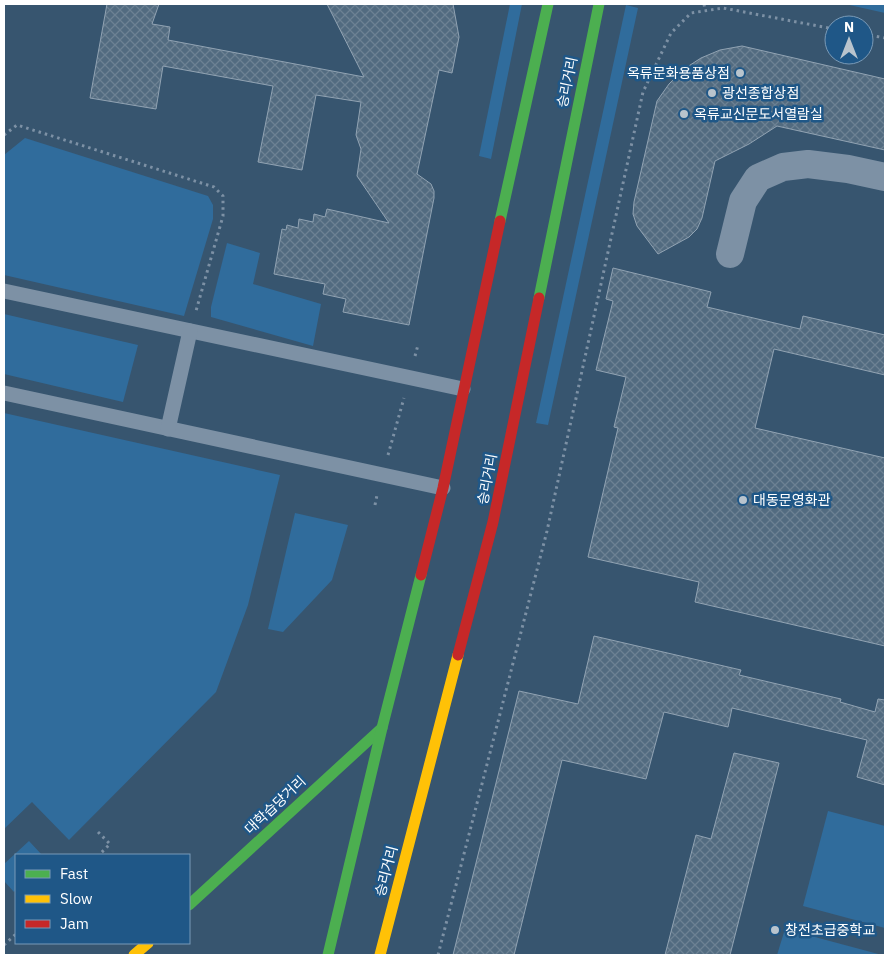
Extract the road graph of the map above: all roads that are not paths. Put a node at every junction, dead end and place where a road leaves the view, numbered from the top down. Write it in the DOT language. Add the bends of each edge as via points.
graph roads {
  1 [pos="548,4"];
  2 [pos="599,4"];
  3 [pos="885,177"];
  4 [pos="730,254"];
  5 [pos="4,291"];
  6 [pos="190,331"];
  7 [pos="463,390"];
  8 [pos="4,393"];
  9 [pos="168,429"];
  10 [pos="443,488"];
  11 [pos="382,728"];
  12 [pos="190,904"];
  13 [pos="147,944"];
  14 [pos="134,955"];
  15 [pos="328,955"];
  16 [pos="380,955"];
  1 -- 7 [label="main road"];
  2 -- 16 [label="main road, 승리거리" via="493,522"];
  3 -- 4 [label="street" via="808,164 783,167 758,178 743,201"];
  5 -- 6 [label="lane"];
  6 -- 7 [label="lane"];
  6 -- 9 [label="lane"];
  7 -- 10 [label="main road"];
  8 -- 9 [label="lane"];
  9 -- 10 [label="lane"];
  10 -- 11 [label="main road"];
  11 -- 12 [label="main road, 대학습당거리"];
  11 -- 15 [label="main road"];
  13 -- 14 [label="main road"];
}
